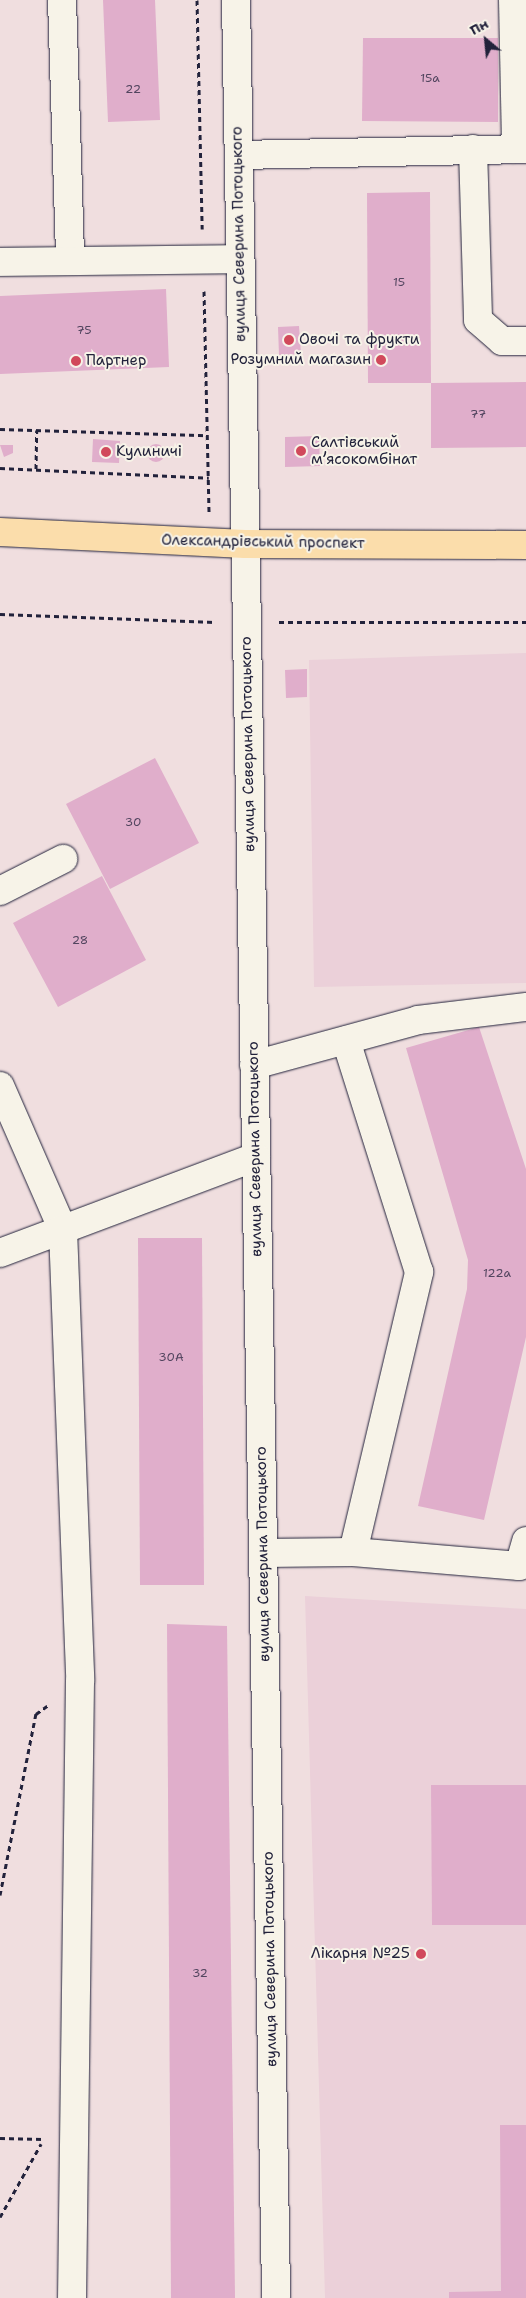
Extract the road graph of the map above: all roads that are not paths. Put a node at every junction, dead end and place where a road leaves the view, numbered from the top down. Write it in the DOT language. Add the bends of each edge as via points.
graph roads {
  1 [pos="62,0"];
  2 [pos="236,0"];
  3 [pos="514,0"];
  4 [pos="473,149"];
  5 [pos="521,149"];
  6 [pos="239,155"];
  7 [pos="70,259"];
  8 [pos="238,259"];
  9 [pos="0,262"];
  10 [pos="526,341"];
  11 [pos="0,532"];
  12 [pos="245,544"];
  13 [pos="526,545"];
  14 [pos="63,859"];
  15 [pos="0,890"];
  16 [pos="526,1006"];
  17 [pos="346,1040"];
  18 [pos="254,1065"];
  19 [pos="0,1086"];
  20 [pos="256,1157"];
  21 [pos="62,1230"];
  22 [pos="0,1253"];
  23 [pos="526,1541"];
  24 [pos="353,1552"];
  25 [pos="263,1553"];
  26 [pos="72,2298"];
  27 [pos="276,2298"];
  1 -- 7 [label="street"];
  2 -- 6 [label="street, вулиця Северина Потоцького"];
  3 -- 5 [label="street"];
  4 -- 5 [label="street"];
  4 -- 6 [label="street"];
  4 -- 10 [label="street" via="478,320 502,341"];
  6 -- 8 [label="street, вулиця Северина Потоцького"];
  7 -- 8 [label="street"];
  7 -- 9 [label="street"];
  8 -- 12 [label="street, вулиця Северина Потоцького"];
  11 -- 12 [label="main road, Олександрівський проспект"];
  12 -- 13 [label="main road, Олександрівський проспект"];
  12 -- 18 [label="street, вулиця Северина Потоцького"];
  14 -- 15 [label="street"];
  16 -- 17 [label="street" via="418,1020"];
  17 -- 18 [label="street"];
  17 -- 24 [label="street" via="419,1272"];
  18 -- 20 [label="street, вулиця Северина Потоцького"];
  19 -- 21 [label="street"];
  20 -- 21 [label="street"];
  20 -- 25 [label="street, вулиця Северина Потоцького"];
  21 -- 22 [label="street"];
  21 -- 26 [label="street" via="80,1681"];
  23 -- 24 [label="street" via="519,1566"];
  24 -- 25 [label="street"];
  25 -- 27 [label="street, вулиця Северина Потоцького"];
}
